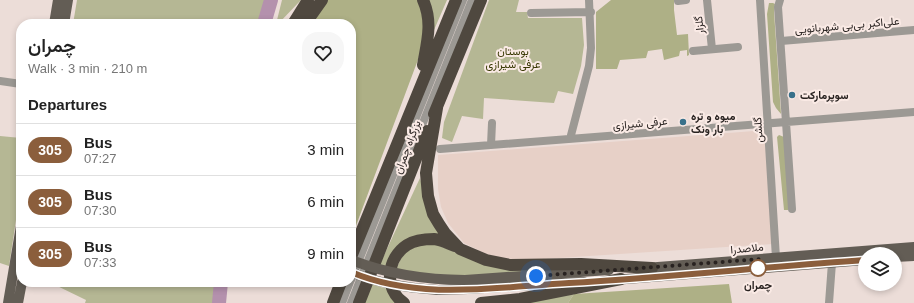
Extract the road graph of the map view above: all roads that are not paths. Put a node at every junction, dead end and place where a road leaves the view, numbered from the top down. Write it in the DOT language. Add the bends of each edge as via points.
graph roads {
  1 [pos="58,0"];
  2 [pos="68,0"];
  3 [pos="308,0"];
  4 [pos="322,0"];
  5 [pos="423,0"];
  6 [pos="456,0"];
  7 [pos="463,0"];
  8 [pos="472,0"];
  9 [pos="481,0"];
  10 [pos="590,0"];
  11 [pos="707,0"];
  12 [pos="760,0"];
  13 [pos="780,0"];
  14 [pos="591,12"];
  15 [pos="531,13"];
  16 [pos="55,19"];
  17 [pos="65,19"];
  18 [pos="296,19"];
  19 [pos="309,19"];
  20 [pos="914,30"];
  21 [pos="781,41"];
  22 [pos="738,46"];
  23 [pos="712,49"];
  24 [pos="694,51"];
  25 [pos="0,81"];
  26 [pos="16,83"];
  27 [pos="421,83"];
  28 [pos="437,108"];
  29 [pos="914,112"];
  30 [pos="787,122"];
  31 [pos="492,123"];
  32 [pos="768,124"];
  33 [pos="570,139"];
  34 [pos="491,145"];
  35 [pos="440,149"];
  36 [pos="792,209"];
  37 [pos="356,245"];
  38 [pos="914,247"];
  39 [pos="460,248"];
  40 [pos="16,256"];
  41 [pos="914,256"];
  42 [pos="902,257"];
  43 [pos="776,258"];
  44 [pos="858,260"];
  45 [pos="356,262"];
  46 [pos="832,262"];
  47 [pos="356,268"];
  48 [pos="652,268"];
  49 [pos="356,274"];
  50 [pos="621,280"];
  51 [pos="21,287"];
  52 [pos="339,287"];
  53 [pos="349,287"];
  54 [pos="8,303"];
  55 [pos="18,303"];
  56 [pos="333,303"];
  57 [pos="342,303"];
  58 [pos="351,303"];
  59 [pos="359,303"];
  60 [pos="404,303"];
  61 [pos="481,303"];
  62 [pos="829,303"];
  1 -- 16 [label="main road"];
  2 -- 17 [label="main road"];
  3 -- 18 [label="highway"];
  4 -- 19 [label="highway"];
  5 -- 27 [label="highway" via="429,30"];
  6 -- 27 [label="highway, بزرگراه چمران"];
  7 -- 47 [label="street"];
  8 -- 58 [label="street"];
  9 -- 28 [label="highway, بزرگراه چمران"];
  10 -- 14 [label="street"];
  11 -- 23 [label="street, گلزار"];
  12 -- 32 [label="street, گلشن"];
  13 -- 21 [label="street" via="778,7"];
  14 -- 15 [label="street"];
  14 -- 33 [label="street" via="589,66"];
  20 -- 21 [label="street, علی‌اکبر بی‌بی شهربانویی"];
  21 -- 30 [label="street"];
  22 -- 23 [label="street, گلزار"];
  23 -- 24 [label="street, گلزار"];
  25 -- 26 [label="street"];
  27 -- 37 [label="highway, بزرگراه چمران"];
  28 -- 39 [label="highway" via="426,172 428,196 439,224"];
  28 -- 59 [label="highway, بزرگراه چمران"];
  29 -- 30 [label="street, عرفی شیرازی"];
  30 -- 32 [label="street, عرفی شیرازی"];
  30 -- 36 [label="street"];
  31 -- 34 [label="street"];
  32 -- 33 [label="street, عرفی شیرازی"];
  32 -- 43 [label="street, گلشن"];
  33 -- 34 [label="street, عرفی شیرازی"];
  34 -- 35 [label="street, عرفی شیرازی"];
  38 -- 43 [label="main road, ملاصدرا"];
  39 -- 48 [label="highway" via="486,260 510,265 581,264"];
  39 -- 60 [label="highway" via="435,239 417,241 401,250 391,268 390,280 393,292"];
  40 -- 54 [label="main road"];
  41 -- 42 [label="main road"];
  43 -- 48 [label="main road, ملاصدرا"];
  44 -- 46 [label="main road, ملاصدرا"];
  45 -- 48 [label="main road, ملاصدرا, bridge" via="400,274 465,280"];
  46 -- 50 [label="main road, ملاصدرا"];
  46 -- 62 [label="street"];
  49 -- 50 [label="main road, ملاصدرا, bridge" via="382,282 438,290"];
  50 -- 61 [label="highway" via="520,299"];
  51 -- 55 [label="main road"];
  52 -- 56 [label="highway"];
  53 -- 57 [label="street"];
}
